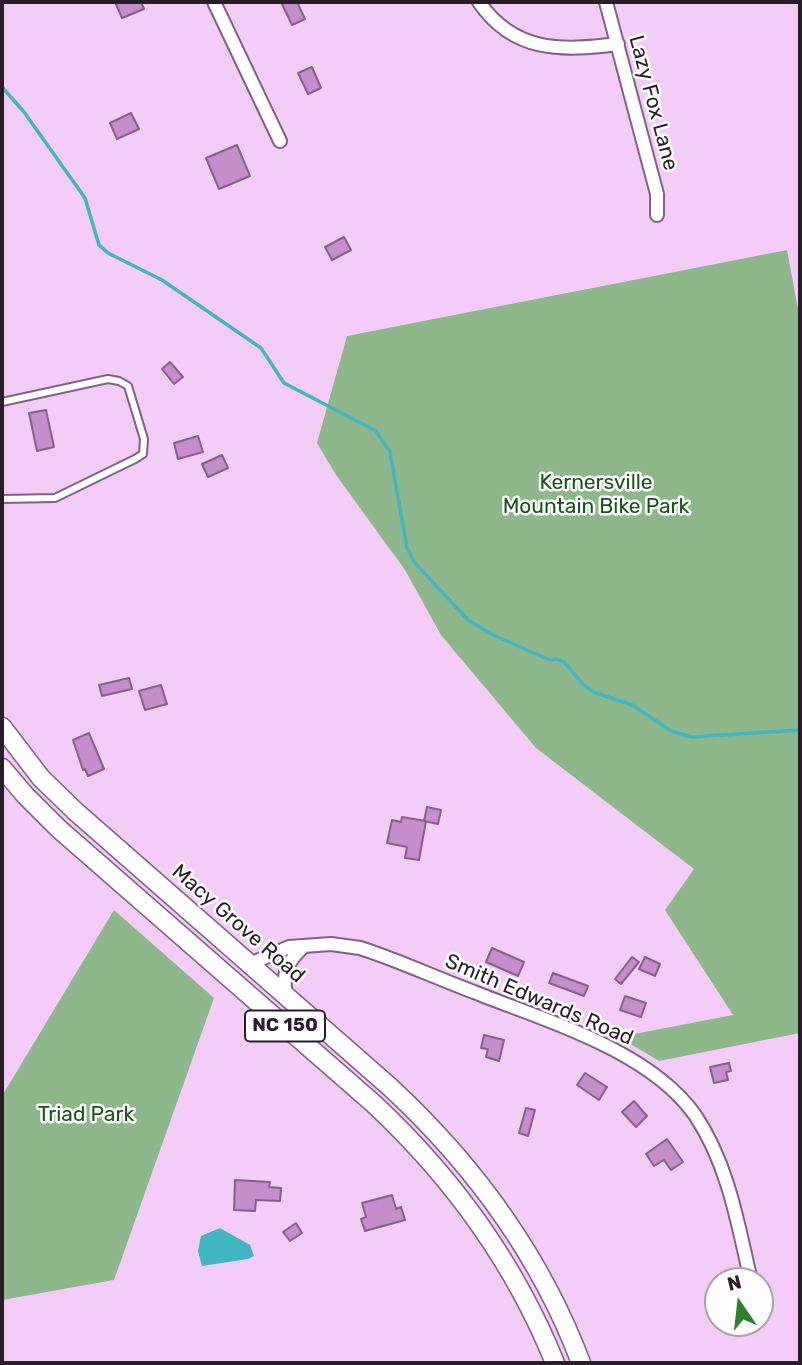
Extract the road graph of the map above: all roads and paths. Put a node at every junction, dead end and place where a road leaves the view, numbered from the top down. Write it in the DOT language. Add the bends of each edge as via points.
graph roads {
  1 [pos="214,2"];
  2 [pos="478,2"];
  3 [pos="606,2"];
  4 [pos="618,44"];
  5 [pos="280,141"];
  6 [pos="657,215"];
  7 [pos="2,402"];
  8 [pos="2,499"];
  9 [pos="2,727"];
  10 [pos="2,768"];
  11 [pos="303,947"];
  12 [pos="250,964"];
  13 [pos="249,994"];
  14 [pos="286,996"];
  15 [pos="390,1087"];
  16 [pos="748,1267"];
  17 [pos="555,1363"];
  18 [pos="581,1363"];
  1 -- 5 [label="street"];
  2 -- 4 [label="street" via="515,37 533,44 585,48"];
  3 -- 4 [label="street, Lazy Fox Lane"];
  4 -- 6 [label="street, Lazy Fox Lane" via="657,194"];
  7 -- 8 [label="lane" via="108,379 120,381 128,386 145,439 143,453 55,498"];
  9 -- 12 [label="main road, Macy Grove Road / NC 150" via="57,795"];
  10 -- 13 [label="main road, NC 150" via="59,829"];
  11 -- 12 [label="street, Smith Edwards Road" via="289,947"];
  11 -- 14 [label="street" via="285,969"];
  11 -- 16 [label="street, Smith Edwards Road" via="345,945 374,953 606,1046 657,1077 684,1102 716,1152"];
  12 -- 14 [label="main road, Macy Grove Road / NC 150"];
  13 -- 15 [label="main road" via="269,996"];
  13 -- 17 [label="main road, NC 150" via="374,1104 436,1168 506,1264"];
  14 -- 15 [label="main road, Macy Grove Road / NC 150"];
  15 -- 18 [label="main road, Macy Grove Road / NC 150" via="454,1152 503,1217 550,1295"];
}
